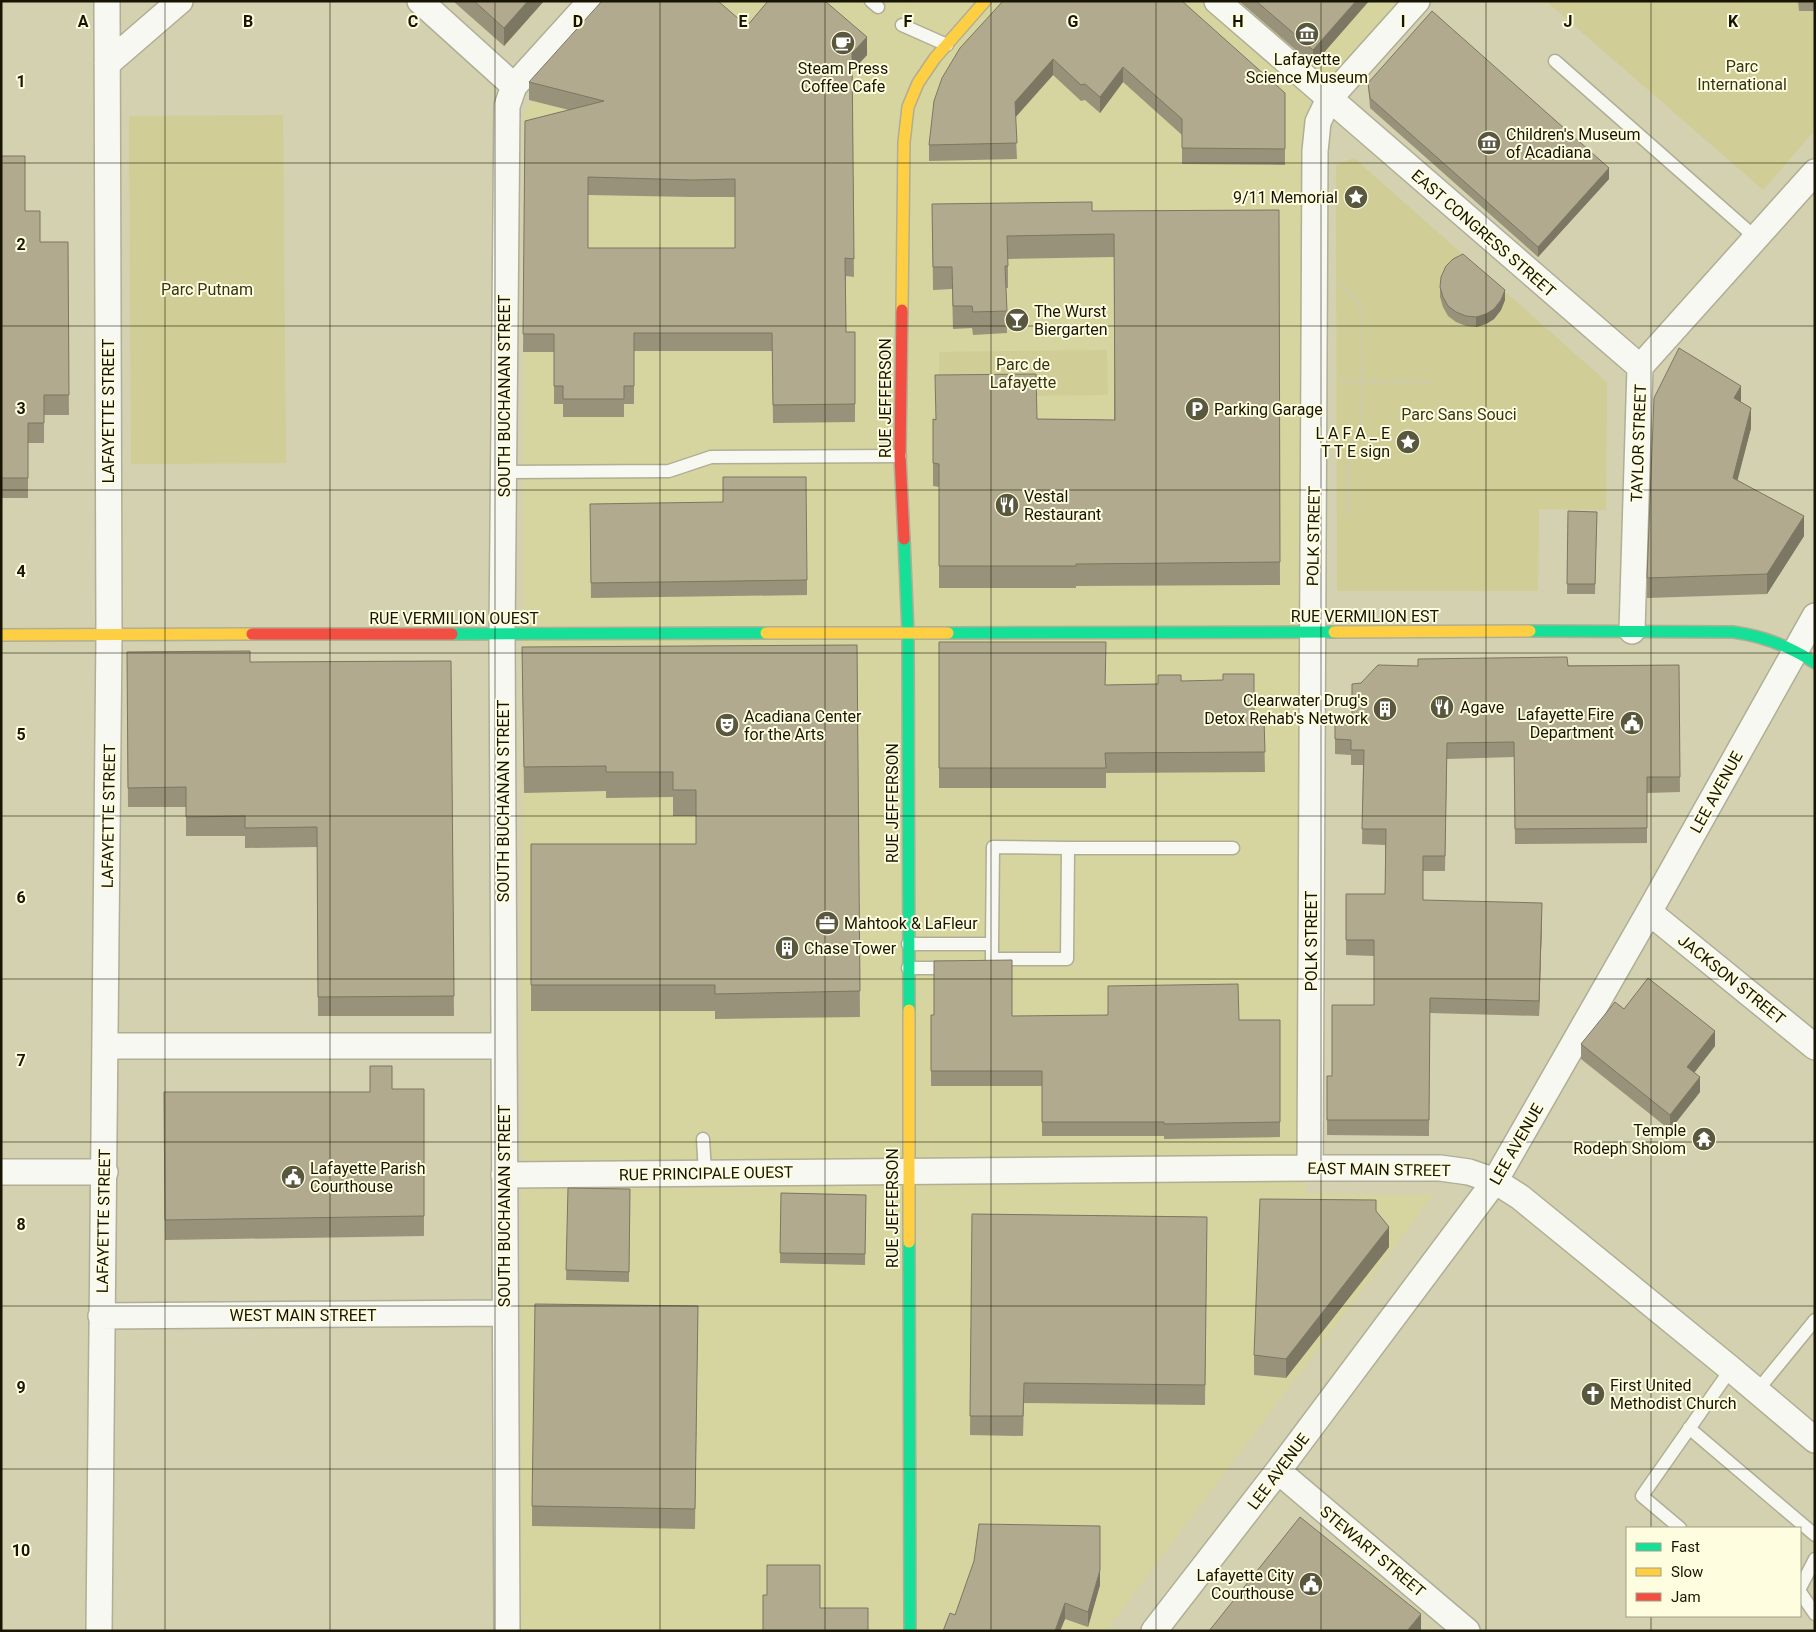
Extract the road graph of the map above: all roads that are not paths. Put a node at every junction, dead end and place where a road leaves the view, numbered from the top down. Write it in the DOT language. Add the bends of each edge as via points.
graph roads {
  1 [pos="106,1"];
  2 [pos="180,1"];
  3 [pos="420,1"];
  4 [pos="591,1"];
  5 [pos="966,1"];
  6 [pos="1217,1"];
  7 [pos="1417,1"];
  8 [pos="981,5"];
  9 [pos="902,25"];
  10 [pos="947,45"];
  11 [pos="1555,61"];
  12 [pos="106,64"];
  13 [pos="514,86"];
  14 [pos="1329,99"];
  15 [pos="1815,172"];
  16 [pos="1756,238"];
  17 [pos="1640,367"];
  18 [pos="900,456"];
  19 [pos="504,472"];
  20 [pos="1815,616"];
  21 [pos="1632,631"];
  22 [pos="1312,633"];
  23 [pos="502,634"];
  24 [pos="908,634"];
  25 [pos="1,635"];
  26 [pos="109,636"];
  27 [pos="1805,656"];
  28 [pos="1068,848"];
  29 [pos="1233,848"];
  30 [pos="1649,912"];
  31 [pos="908,944"];
  32 [pos="992,944"];
  33 [pos="992,959"];
  34 [pos="908,968"];
  35 [pos="105,1046"];
  36 [pos="504,1046"];
  37 [pos="1815,1047"];
  38 [pos="703,1138"];
  39 [pos="1310,1168"];
  40 [pos="1,1172"];
  41 [pos="104,1172"];
  42 [pos="908,1172"];
  43 [pos="705,1174"];
  44 [pos="504,1175"];
  45 [pos="1496,1181"];
  46 [pos="505,1313"];
  47 [pos="101,1316"];
  48 [pos="1815,1320"];
  49 [pos="1731,1369"];
  50 [pos="1757,1391"];
  51 [pos="1689,1428"];
  52 [pos="1815,1440"];
  53 [pos="1278,1471"];
  54 [pos="1679,1527"];
  55 [pos="1815,1535"];
  56 [pos="1815,1559"];
  57 [pos="1801,1586"];
  58 [pos="1801,1593"];
  59 [pos="1815,1614"];
  60 [pos="99,1631"];
  61 [pos="507,1631"];
  62 [pos="910,1631"];
  63 [pos="1154,1631"];
  64 [pos="1467,1631"];
  1 -- 12 [label="street, LAFAYETTE STREET"];
  2 -- 12 [label="street"];
  3 -- 13 [label="street"];
  4 -- 13 [label="street, SOUTH BUCHANAN STREET"];
  5 -- 8 [label="lane"];
  6 -- 14 [label="street, EAST CONGRESS STREET"];
  7 -- 14 [label="street, POLK STREET"];
  8 -- 10 [label="street, RUE JEFFERSON"];
  9 -- 10 [label="lane"];
  10 -- 18 [label="street, RUE JEFFERSON" via="925,70 911,97 906,116"];
  11 -- 16 [label="lane"];
  12 -- 26 [label="street, LAFAYETTE STREET"];
  13 -- 19 [label="street, SOUTH BUCHANAN STREET" via="507,106"];
  14 -- 17 [label="street, EAST CONGRESS STREET"];
  14 -- 22 [label="street, POLK STREET" via="1318,122 1315,151"];
  15 -- 16 [label="street, TAYLOR STREET"];
  16 -- 17 [label="street, TAYLOR STREET"];
  17 -- 21 [label="street, TAYLOR STREET"];
  18 -- 19 [label="lane" via="711,457 670,471"];
  18 -- 24 [label="street, RUE JEFFERSON"];
  19 -- 23 [label="street, SOUTH BUCHANAN STREET"];
  20 -- 27 [label="street, LEE AVENUE"];
  21 -- 22 [label="street, RUE VERMILION EST"];
  21 -- 27 [label="street, RUE VERMILION EST" via="1750,634 1778,641"];
  22 -- 24 [label="street, RUE VERMILION EST"];
  22 -- 39 [label="street, POLK STREET"];
  23 -- 24 [label="street, RUE VERMILION OUEST"];
  23 -- 26 [label="street, RUE VERMILION OUEST"];
  23 -- 36 [label="street, SOUTH BUCHANAN STREET"];
  24 -- 31 [label="street, RUE JEFFERSON"];
  25 -- 26 [label="street, RUE VERMILION OUEST"];
  26 -- 35 [label="street, LAFAYETTE STREET"];
  27 -- 30 [label="street, LEE AVENUE"];
  28 -- 29 [label="lane"];
  28 -- 32 [label="lane" via="992,847"];
  28 -- 33 [label="lane" via="1067,959"];
  30 -- 37 [label="street, JACKSON STREET"];
  30 -- 45 [label="street, LEE AVENUE"];
  31 -- 32 [label="lane"];
  31 -- 34 [label="street, RUE JEFFERSON"];
  32 -- 33 [label="lane"];
  33 -- 34 [label="lane" via="992,968"];
  34 -- 42 [label="street, RUE JEFFERSON"];
  35 -- 36 [label="street"];
  35 -- 41 [label="street, LAFAYETTE STREET"];
  36 -- 44 [label="street, SOUTH BUCHANAN STREET"];
  38 -- 43 [label="lane"];
  39 -- 42 [label="street, EAST MAIN STREET"];
  39 -- 45 [label="street, EAST MAIN STREET" via="1440,1168 1469,1172"];
  40 -- 41 [label="street"];
  41 -- 47 [label="street, LAFAYETTE STREET"];
  42 -- 43 [label="street, RUE PRINCIPALE OUEST"];
  42 -- 62 [label="street, RUE JEFFERSON"];
  43 -- 44 [label="street, RUE PRINCIPALE OUEST"];
  44 -- 46 [label="street, SOUTH BUCHANAN STREET"];
  45 -- 49 [label="street, EAST MAIN STREET"];
  45 -- 53 [label="street, LEE AVENUE"];
  46 -- 47 [label="street, WEST MAIN STREET"];
  46 -- 61 [label="street, SOUTH BUCHANAN STREET"];
  47 -- 60 [label="street, LAFAYETTE STREET"];
  48 -- 50 [label="lane"];
  49 -- 50 [label="street, EAST MAIN STREET"];
  49 -- 51 [label="lane"];
  50 -- 52 [label="street, EAST MAIN STREET"];
  51 -- 54 [label="lane" via="1642,1496"];
  51 -- 55 [label="lane"];
  53 -- 63 [label="street, LEE AVENUE"];
  53 -- 64 [label="street, STEWART STREET"];
  56 -- 57 [label="lane"];
  58 -- 59 [label="lane"];
}
